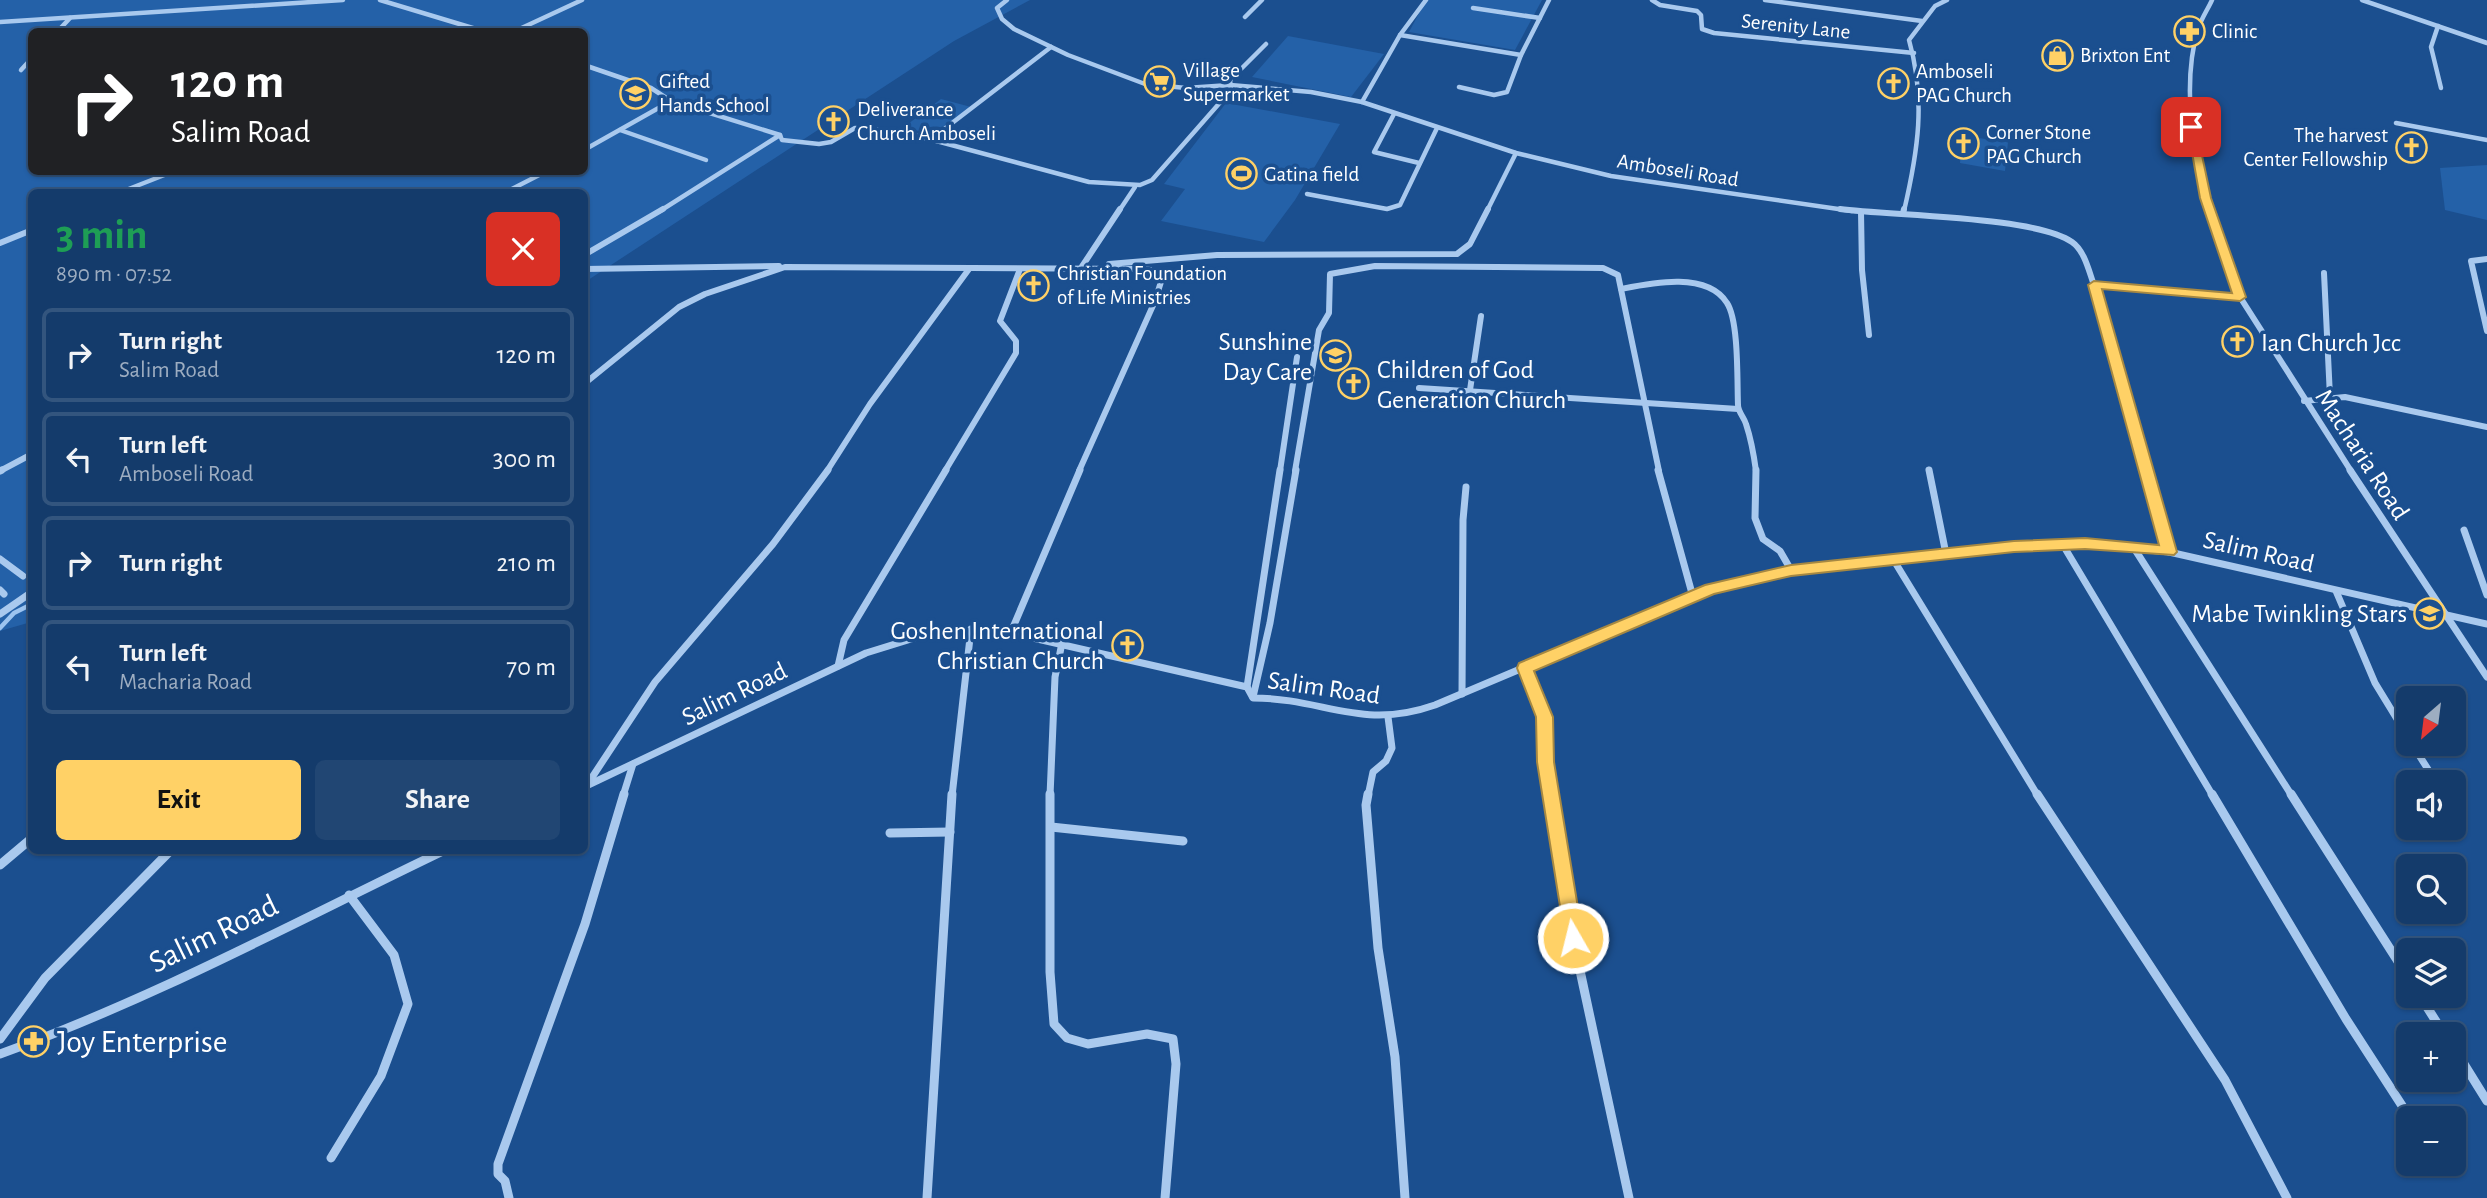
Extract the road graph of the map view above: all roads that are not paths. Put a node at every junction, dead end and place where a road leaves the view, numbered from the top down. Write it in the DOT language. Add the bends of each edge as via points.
graph roads {
  1 [pos="343,0"];
  2 [pos="380,0"];
  3 [pos="582,0"];
  4 [pos="1007,0"];
  5 [pos="1262,0"];
  6 [pos="1426,0"];
  7 [pos="1549,0"];
  8 [pos="1652,0"];
  9 [pos="1765,0"];
  10 [pos="1947,0"];
  11 [pos="2212,0"];
  12 [pos="2362,0"];
  13 [pos="1473,8"];
  14 [pos="70,18"];
  15 [pos="1245,18"];
  16 [pos="1540,18"];
  17 [pos="1923,21"];
  18 [pos="0,22"];
  19 [pos="2438,26"];
  20 [pos="61,28"];
  21 [pos="473,28"];
  22 [pos="522,28"];
  23 [pos="1400,35"];
  24 [pos="2487,43"];
  25 [pos="1266,44"];
  26 [pos="1051,47"];
  27 [pos="1914,53"];
  28 [pos="1521,55"];
  29 [pos="28,62"];
  30 [pos="588,66"];
  31 [pos="21,70"];
  32 [pos="1230,85"];
  33 [pos="1459,87"];
  34 [pos="2441,88"];
  35 [pos="671,101"];
  36 [pos="1362,102"];
  37 [pos="1394,114"];
  38 [pos="2396,123"];
  39 [pos="1437,128"];
  40 [pos="620,130"];
  41 [pos="780,135"];
  42 [pos="930,140"];
  43 [pos="2487,140"];
  44 [pos="588,148"];
  45 [pos="1516,153"];
  46 [pos="706,160"];
  47 [pos="1419,163"];
  48 [pos="164,175"];
  49 [pos="539,175"];
  50 [pos="1135,187"];
  51 [pos="129,189"];
  52 [pos="512,189"];
  53 [pos="1307,194"];
  54 [pos="1861,212"];
  55 [pos="1903,213"];
  56 [pos="28,232"];
  57 [pos="0,243"];
  58 [pos="588,253"];
  59 [pos="2487,259"];
  60 [pos="797,265"];
  61 [pos="1081,268"];
  62 [pos="588,269"];
  63 [pos="969,269"];
  64 [pos="1020,269"];
  65 [pos="2324,273"];
  66 [pos="2094,285"];
  67 [pos="1620,289"];
  68 [pos="2240,297"];
  69 [pos="1481,316"];
  70 [pos="2487,331"];
  71 [pos="1869,335"];
  72 [pos="1297,357"];
  73 [pos="588,381"];
  74 [pos="1419,388"];
  75 [pos="1470,390"];
  76 [pos="2330,397"];
  77 [pos="2304,401"];
  78 [pos="1644,404"];
  79 [pos="1738,409"];
  80 [pos="2487,427"];
  81 [pos="28,456"];
  82 [pos="1929,469"];
  83 [pos="0,471"];
  84 [pos="1466,487"];
  85 [pos="2464,530"];
  86 [pos="2063,545"];
  87 [pos="2134,548"];
  88 [pos="2169,552"];
  89 [pos="1946,554"];
  90 [pos="0,559"];
  91 [pos="1893,559"];
  92 [pos="1791,570"];
  93 [pos="23,576"];
  94 [pos="2336,590"];
  95 [pos="28,595"];
  96 [pos="2487,596"];
  97 [pos="1693,597"];
  98 [pos="0,614"];
  99 [pos="2446,615"];
  100 [pos="2487,624"];
  101 [pos="971,629"];
  102 [pos="1011,632"];
  103 [pos="1062,643"];
  104 [pos="838,666"];
  105 [pos="1525,668"];
  106 [pos="2487,677"];
  107 [pos="1247,687"];
  108 [pos="1462,694"];
  109 [pos="1253,698"];
  110 [pos="1388,717"];
  111 [pos="2396,717"];
  112 [pos="633,764"];
  113 [pos="588,783"];
  114 [pos="588,785"];
  115 [pos="1051,827"];
  116 [pos="950,832"];
  117 [pos="890,833"];
  118 [pos="28,841"];
  119 [pos="1183,841"];
  120 [pos="167,854"];
  121 [pos="436,854"];
  122 [pos="0,865"];
  123 [pos="349,895"];
  124 [pos="2396,958"];
  125 [pos="0,1039"];
  126 [pos="0,1054"];
  127 [pos="2466,1067"];
  128 [pos="2487,1101"];
  129 [pos="2402,1106"];
  130 [pos="331,1158"];
  131 [pos="509,1198"];
  132 [pos="927,1198"];
  133 [pos="1165,1198"];
  134 [pos="1405,1198"];
  135 [pos="1629,1198"];
  136 [pos="2287,1198"];
  1 -- 14 [label="street"];
  2 -- 21 [label="street"];
  3 -- 22 [label="street"];
  4 -- 26 [label="street, Amboseli Road" via="997,8 1002,19"];
  5 -- 15 [label="street"];
  6 -- 23 [label="street"];
  7 -- 16 [label="street"];
  8 -- 27 [label="street, Serenity Lane" via="1696,12 1702,29 1714,33"];
  9 -- 17 [label="street"];
  10 -- 17 [label="street"];
  11 -- 68 [label="street, Macharia Road" via="2198,30 2191,127 2205,198"];
  12 -- 19 [label="street"];
  13 -- 16 [label="street"];
  14 -- 18 [label="street"];
  14 -- 20 [label="street"];
  16 -- 28 [label="street"];
  17 -- 27 [label="street" via="1909,40"];
  19 -- 24 [label="street"];
  19 -- 34 [label="street" via="2431,45"];
  23 -- 28 [label="street"];
  23 -- 36 [label="street"];
  25 -- 32 [label="street"];
  26 -- 32 [label="street, Amboseli Road" via="1145,84 1186,88"];
  26 -- 42 [label="street"];
  27 -- 55 [label="street" via="1923,123"];
  28 -- 33 [label="street" via="1504,94"];
  29 -- 31 [label="street"];
  30 -- 35 [label="street" via="651,88"];
  32 -- 36 [label="street, Amboseli Road"];
  32 -- 50 [label="street" via="1218,106 1152,180"];
  35 -- 40 [label="street"];
  35 -- 41 [label="street"];
  36 -- 37 [label="street, Amboseli Road"];
  37 -- 39 [label="street, Amboseli Road"];
  37 -- 47 [label="street" via="1374,152"];
  38 -- 43 [label="street"];
  39 -- 45 [label="street, Amboseli Road"];
  39 -- 47 [label="street"];
  40 -- 44 [label="street"];
  40 -- 46 [label="street"];
  41 -- 42 [label="street" via="782,140 825,144 862,128"];
  41 -- 58 [label="street"];
  42 -- 50 [label="street" via="1063,175"];
  45 -- 54 [label="street, Amboseli Road" via="1667,186"];
  45 -- 61 [label="street" via="1469,244 1457,254 1217,255"];
  47 -- 53 [label="street" via="1395,208"];
  48 -- 51 [label="street"];
  49 -- 52 [label="street"];
  50 -- 61 [label="street"];
  54 -- 55 [label="street, Amboseli Road"];
  54 -- 71 [label="street"];
  55 -- 66 [label="street, Amboseli Road" via="2060,236 2080,252"];
  56 -- 57 [label="street"];
  59 -- 70 [label="street" via="2471,261"];
  60 -- 62 [label="street"];
  60 -- 63 [label="street"];
  60 -- 73 [label="street" via="729,285 679,307"];
  61 -- 64 [label="street"];
  61 -- 102 [label="street" via="1159,270 1165,278"];
  63 -- 64 [label="street"];
  63 -- 113 [label="street" via="870,404 822,479 655,682"];
  64 -- 104 [label="street" via="1000,321 1016,341 1016,353 844,640"];
  65 -- 76 [label="street"];
  66 -- 68 [label="street"];
  66 -- 88 [label="street, Amboseli Road"];
  67 -- 78 [label="street"];
  67 -- 79 [label="street" via="1665,281 1724,296 1738,367"];
  67 -- 109 [label="street" via="1618,275 1603,268 1375,266 1330,274 1329,313 1319,330"];
  68 -- 77 [label="street, Macharia Road"];
  69 -- 75 [label="street"];
  72 -- 107 [label="street"];
  74 -- 75 [label="street"];
  75 -- 78 [label="street"];
  76 -- 77 [label="street"];
  76 -- 80 [label="street"];
  77 -- 99 [label="street, Macharia Road"];
  78 -- 79 [label="street"];
  78 -- 97 [label="street" via="1650,443"];
  79 -- 92 [label="street" via="1755,460 1753,508 1758,531 1780,551"];
  81 -- 83 [label="street"];
  82 -- 89 [label="street"];
  84 -- 108 [label="street" via="1459,616"];
  85 -- 96 [label="street"];
  86 -- 87 [label="street, Salim Road"];
  86 -- 89 [label="street, Salim Road"];
  86 -- 129 [label="street"];
  87 -- 88 [label="street, Salim Road"];
  87 -- 124 [label="street"];
  88 -- 94 [label="street, Salim Road"];
  89 -- 91 [label="street, Salim Road"];
  90 -- 93 [label="street"];
  91 -- 92 [label="street, Salim Road"];
  91 -- 136 [label="street" via="2002,741 2217,1066 2262,1142"];
  92 -- 97 [label="street, Salim Road"];
  94 -- 99 [label="street, Salim Road"];
  94 -- 111 [label="street" via="2375,683"];
  95 -- 98 [label="street"];
  97 -- 105 [label="street, Salim Road"];
  99 -- 100 [label="street, Salim Road"];
  99 -- 106 [label="street, Macharia Road"];
  101 -- 102 [label="street, Salim Road"];
  101 -- 104 [label="street, Salim Road" via="911,637"];
  101 -- 116 [label="street" via="961,690"];
  102 -- 103 [label="street, Salim Road"];
  103 -- 107 [label="street, Salim Road"];
  103 -- 115 [label="street" via="1054,687"];
  104 -- 112 [label="street, Salim Road"];
  105 -- 108 [label="street, Salim Road"];
  105 -- 135 [label="street" via="1544,717 1546,762 1573,938"];
  107 -- 109 [label="street, Salim Road"];
  108 -- 110 [label="street, Salim Road" via="1416,712"];
  109 -- 110 [label="street, Salim Road" via="1289,698 1354,715"];
  110 -- 134 [label="street" via="1393,750 1389,760 1373,772 1366,805 1378,948 1395,1057"];
  112 -- 114 [label="street, Salim Road"];
  112 -- 131 [label="street" via="585,924 498,1164"];
  115 -- 119 [label="street"];
  115 -- 133 [label="street" via="1054,1024 1067,1038 1088,1044 1147,1034 1173,1039 1176,1064"];
  116 -- 117 [label="street"];
  116 -- 132 [label="street"];
  118 -- 122 [label="street"];
  120 -- 125 [label="street" via="45,978"];
  121 -- 123 [label="street, Salim Road"];
  123 -- 126 [label="street, Salim Road" via="68,1029"];
  123 -- 130 [label="street" via="394,955 408,1004 381,1076"];
  127 -- 128 [label="street"];
}
